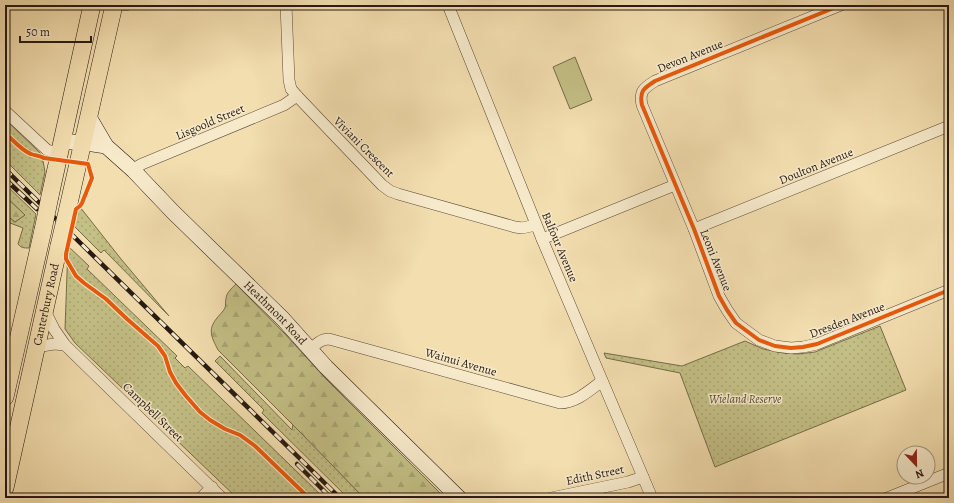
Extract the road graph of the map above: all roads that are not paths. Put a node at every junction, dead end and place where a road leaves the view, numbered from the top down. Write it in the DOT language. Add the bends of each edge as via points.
graph roads {
  1 [pos="92,5"];
  2 [pos="114,5"];
  3 [pos="286,5"];
  4 [pos="448,5"];
  5 [pos="841,5"];
  6 [pos="296,96"];
  7 [pos="5,111"];
  8 [pos="89,117"];
  9 [pos="949,126"];
  10 [pos="61,147"];
  11 [pos="81,149"];
  12 [pos="110,149"];
  13 [pos="134,171"];
  14 [pos="675,185"];
  15 [pos="536,225"];
  16 [pos="694,230"];
  17 [pos="542,239"];
  18 [pos="55,266"];
  19 [pos="34,272"];
  20 [pos="949,290"];
  21 [pos="45,311"];
  22 [pos="750,334"];
  23 [pos="65,345"];
  24 [pos="36,347"];
  25 [pos="310,350"];
  26 [pos="602,381"];
  27 [pos="5,397"];
  28 [pos="8,460"];
  29 [pos="949,472"];
  30 [pos="643,477"];
  31 [pos="212,487"];
  32 [pos="5,488"];
  33 [pos="201,498"];
  34 [pos="222,498"];
  35 [pos="459,498"];
  36 [pos="551,498"];
  37 [pos="652,498"];
  38 [pos="886,498"];
  1 -- 10 [label="main road, Canterbury Road"];
  2 -- 8 [label="main road, Canterbury Road"];
  3 -- 6 [label="street, Viviani Crescent" via="289,84"];
  4 -- 15 [label="street, Balfour Avenue"];
  5 -- 14 [label="street, Devon Avenue" via="655,81 643,90 642,105"];
  6 -- 13 [label="street, Lisgoold Street" via="284,105 142,164"];
  6 -- 15 [label="street, Viviani Crescent" via="390,191 515,227"];
  7 -- 10 [label="street" via="36,140"];
  8 -- 11 [label="main road, Canterbury Road"];
  8 -- 12 [label="street"];
  9 -- 16 [label="street, Doulton Avenue"];
  10 -- 11 [label="street"];
  10 -- 19 [label="main road, Canterbury Road, bridge"];
  11 -- 12 [label="street" via="94,144"];
  11 -- 18 [label="main road, Canterbury Road, bridge"];
  12 -- 13 [label="street, Heathmont Road"];
  13 -- 25 [label="street, Heathmont Road" via="283,319"];
  14 -- 16 [label="street, Leoni Avenue"];
  14 -- 17 [label="street"];
  15 -- 17 [label="street, Balfour Avenue"];
  16 -- 22 [label="street, Leoni Avenue" via="719,296 736,323"];
  17 -- 26 [label="street, Balfour Avenue"];
  18 -- 19 [label="main road" via="46,264"];
  18 -- 21 [label="main road, Canterbury Road"];
  19 -- 27 [label="main road, Canterbury Road"];
  20 -- 22 [label="street, Dresden Avenue" via="817,344 792,348 775,346"];
  21 -- 23 [label="street, Campbell Street"];
  21 -- 24 [label="main road, Canterbury Road"];
  23 -- 24 [label="street"];
  23 -- 31 [label="street, Campbell Street"];
  24 -- 28 [label="main road, Canterbury Road"];
  25 -- 26 [label="street, Wainui Avenue" via="320,341 329,339 560,404 576,399"];
  25 -- 35 [label="street, Heathmont Road"];
  26 -- 30 [label="street, Balfour Avenue"];
  28 -- 32 [label="main road, Canterbury Road"];
  29 -- 38 [label="street"];
  30 -- 36 [label="street, Edith Street"];
  30 -- 37 [label="street, Balfour Avenue"];
  31 -- 33 [label="street"];
  31 -- 34 [label="street, Campbell Street"];
}
